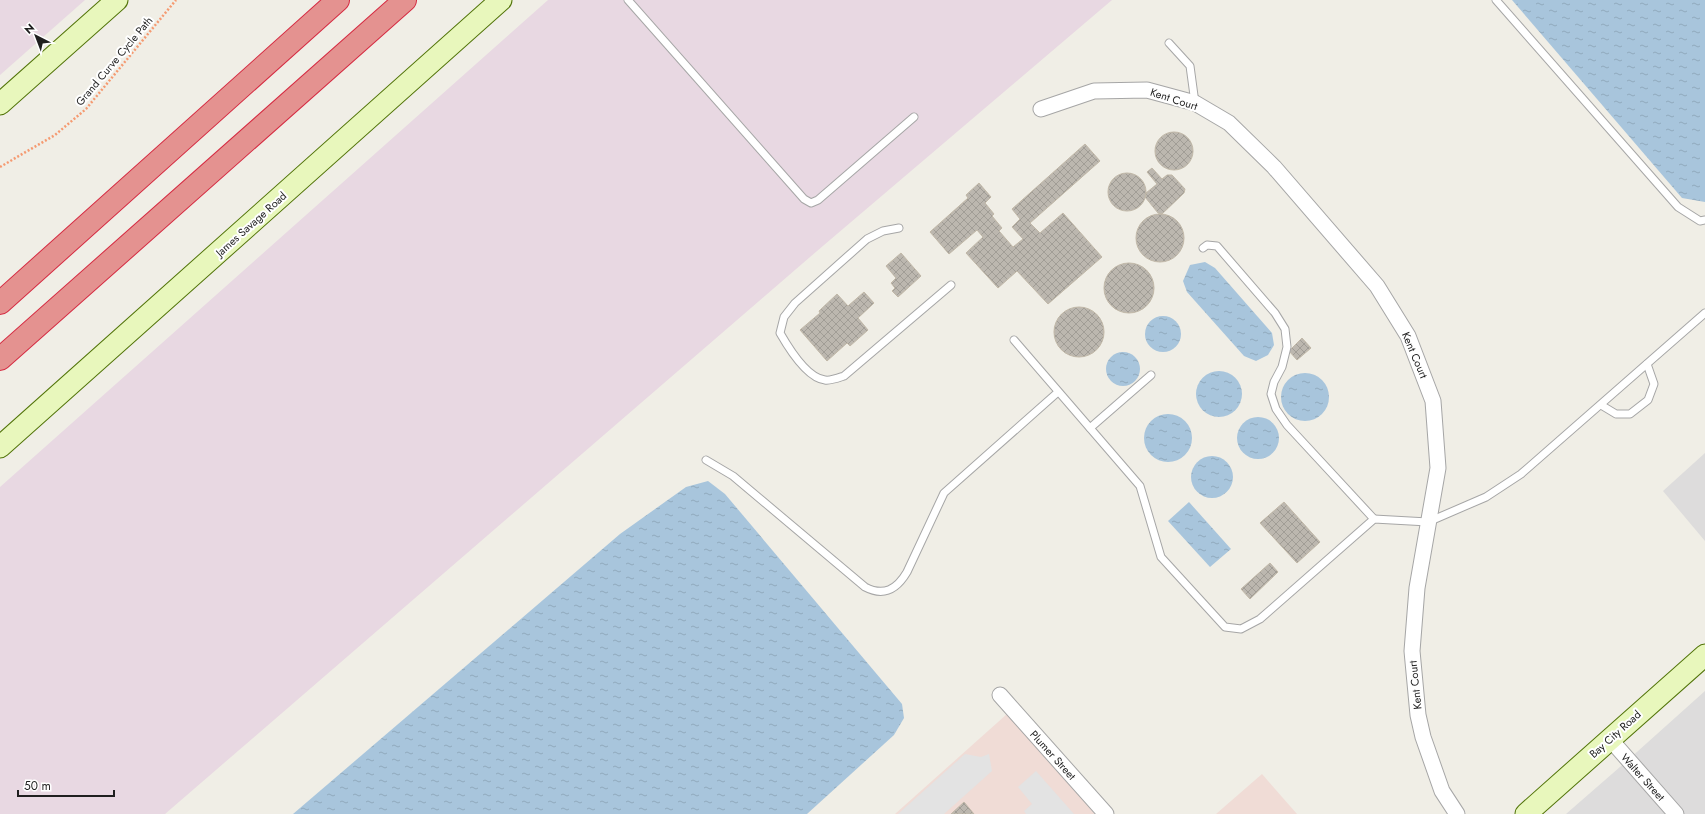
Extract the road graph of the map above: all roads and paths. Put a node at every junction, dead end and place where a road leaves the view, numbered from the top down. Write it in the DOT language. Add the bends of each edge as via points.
graph roads {
  1 [pos="118,0"];
  2 [pos="176,0"];
  3 [pos="338,0"];
  4 [pos="405,0"];
  5 [pos="501,0"];
  6 [pos="628,0"];
  7 [pos="1496,0"];
  8 [pos="1169,43"];
  9 [pos="1195,103"];
  10 [pos="0,104"];
  11 [pos="1041,109"];
  12 [pos="914,117"];
  13 [pos="0,167"];
  14 [pos="95,219"];
  15 [pos="1705,220"];
  16 [pos="899,228"];
  17 [pos="1203,248"];
  18 [pos="951,285"];
  19 [pos="0,294"];
  20 [pos="0,303"];
  21 [pos="1705,313"];
  22 [pos="1014,340"];
  23 [pos="0,359"];
  24 [pos="1647,364"];
  25 [pos="1151,375"];
  26 [pos="1058,392"];
  27 [pos="1602,404"];
  28 [pos="1090,428"];
  29 [pos="0,447"];
  30 [pos="706,460"];
  31 [pos="1374,519"];
  32 [pos="1428,522"];
  33 [pos="1705,655"];
  34 [pos="1000,695"];
  35 [pos="1610,739"];
  36 [pos="1106,814"];
  37 [pos="1457,814"];
  38 [pos="1526,814"];
  39 [pos="1676,814"];
  1 -- 10 [label="street"];
  2 -- 13 [label="path, Grand Curve Cycle Path" via="86,109 55,135"];
  3 -- 14 [label="highway"];
  4 -- 23 [label="highway"];
  5 -- 29 [label="street, James Savage Road"];
  6 -- 12 [label="lane" via="804,199 811,203 818,200"];
  7 -- 15 [label="lane" via="1678,207 1700,221"];
  8 -- 9 [label="lane" via="1190,66"];
  9 -- 11 [label="street, Kent Court" via="1146,90 1094,91"];
  9 -- 32 [label="street, Kent Court" via="1229,123 1274,167 1377,286 1408,336 1433,400 1438,468"];
  14 -- 19 [label="highway"];
  14 -- 20 [label="highway"];
  16 -- 18 [label="lane" via="883,231 867,239 784,317 780,333 788,348 811,374 825,380 844,376"];
  17 -- 31 [label="lane" via="1207,245 1217,246 1285,329 1287,347 1271,394 1276,409 1287,425"];
  21 -- 24 [label="lane"];
  22 -- 26 [label="lane"];
  24 -- 27 [label="lane"];
  24 -- 27 [label="lane" via="1654,384 1648,400 1630,414 1616,414"];
  25 -- 28 [label="lane"];
  26 -- 28 [label="lane"];
  26 -- 30 [label="lane" via="944,493 907,572 901,582 889,591 874,592 865,587 733,476"];
  27 -- 32 [label="lane" via="1521,474 1486,497"];
  28 -- 31 [label="lane" via="1140,486 1161,557 1225,627 1241,628 1260,619"];
  31 -- 32 [label="lane"];
  32 -- 37 [label="street, Kent Court" via="1417,588 1412,651 1418,715 1442,791"];
  33 -- 35 [label="street, Bay City Road"];
  34 -- 36 [label="street, Plumer Street"];
  35 -- 38 [label="street, Bay City Road"];
  35 -- 39 [label="street, Walter Street"];
}
